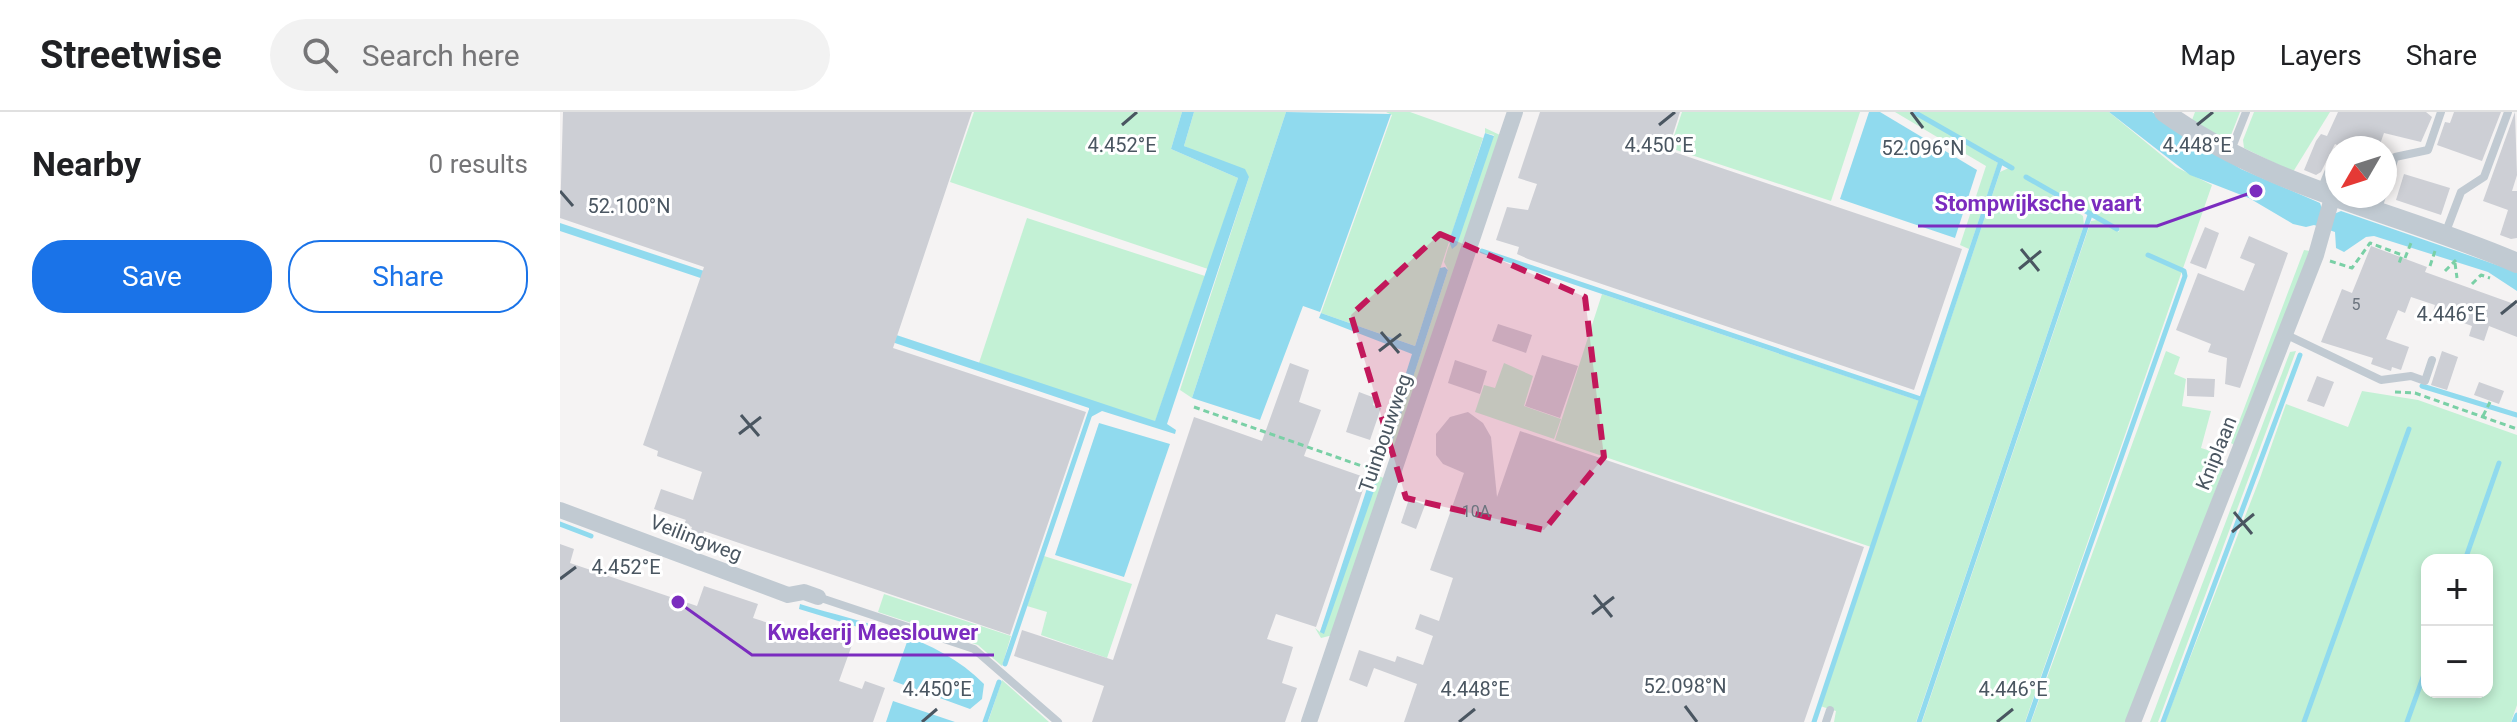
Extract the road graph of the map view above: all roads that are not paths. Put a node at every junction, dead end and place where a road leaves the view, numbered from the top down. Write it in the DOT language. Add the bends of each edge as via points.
graph roads {
  1 [pos="1515,112"];
  2 [pos="2164,112"];
  3 [pos="2246,112"];
  4 [pos="2441,112"];
  5 [pos="2508,112"];
  6 [pos="2229,154"];
  7 [pos="2397,157"];
  8 [pos="2325,199"];
  9 [pos="2325,208"];
  10 [pos="2387,208"];
  11 [pos="2444,235"];
  12 [pos="2517,263"];
  13 [pos="2285,334"];
  14 [pos="2432,360"];
  15 [pos="560,510"];
  16 [pos="818,597"];
  17 [pos="1830,710"];
  18 [pos="1058,722"];
  19 [pos="1309,722"];
  20 [pos="1826,722"];
  21 [pos="2133,722"];
  1 -- 19 [label="street, Tuinbouwweg"];
  2 -- 6 [label="street"];
  3 -- 6 [label="lane"];
  4 -- 7 [label="lane" via="2428,150"];
  5 -- 11 [label="lane" via="2484,177 2461,192"];
  6 -- 8 [label="street"];
  9 -- 13 [label="street, Kniplaan" via="2316,255"];
  10 -- 11 [label="street"];
  11 -- 12 [label="street"];
  13 -- 14 [label="lane" via="2381,380 2411,376 2425,381"];
  13 -- 21 [label="street, Kniplaan"];
  15 -- 16 [label="street, Veilingweg" via="788,595 804,592"];
  16 -- 18 [label="lane" via="974,649"];
  17 -- 20 [label="lane"];
}
